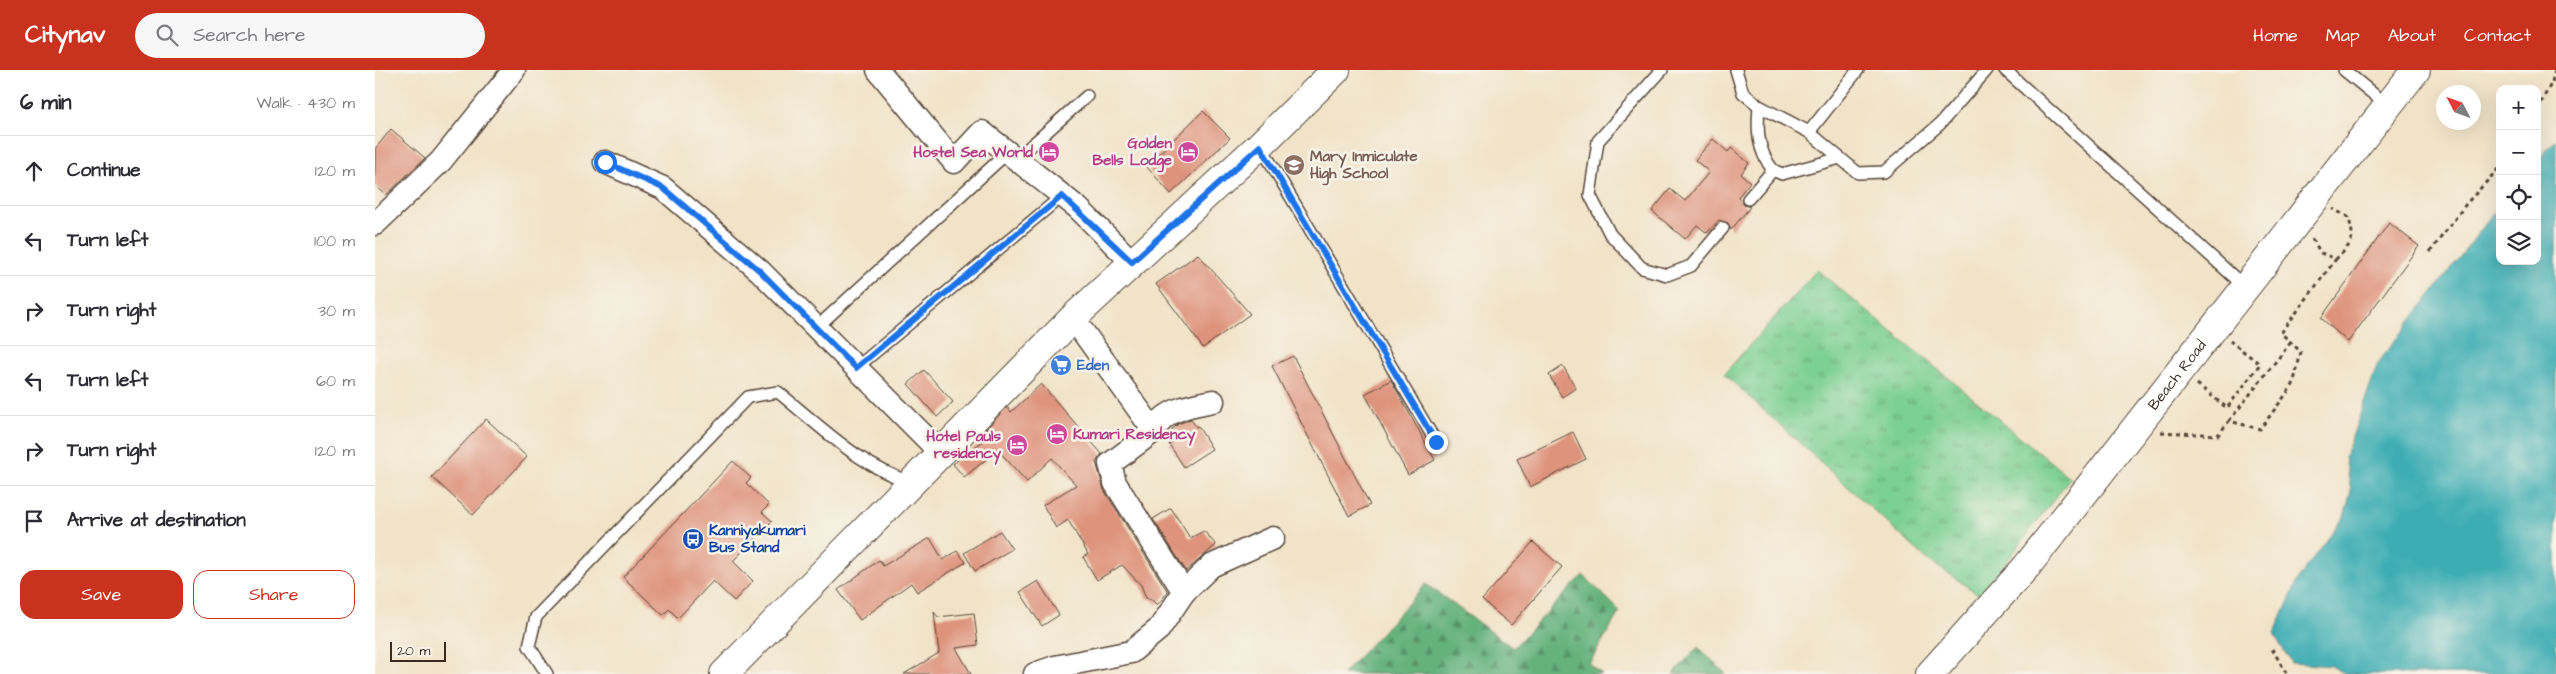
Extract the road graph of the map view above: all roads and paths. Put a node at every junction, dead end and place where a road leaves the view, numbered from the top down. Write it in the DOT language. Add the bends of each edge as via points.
graph roads {
  1 [pos="514,70"];
  2 [pos="878,70"];
  3 [pos="1337,70"];
  4 [pos="1662,70"];
  5 [pos="1736,70"];
  6 [pos="1858,70"];
  7 [pos="1987,70"];
  8 [pos="2005,70"];
  9 [pos="2344,70"];
  10 [pos="2416,70"];
  11 [pos="2555,70"];
  12 [pos="1087,96"];
  13 [pos="2541,103"];
  14 [pos="1759,106"];
  15 [pos="2388,106"];
  16 [pos="1809,132"];
  17 [pos="1260,146"];
  18 [pos="1012,156"];
  19 [pos="1840,158"];
  20 [pos="605,162"];
  21 [pos="1773,170"];
  22 [pos="2496,171"];
  23 [pos="1062,196"];
  24 [pos="1748,199"];
  25 [pos="2333,209"];
  26 [pos="375,224"];
  27 [pos="1723,228"];
  28 [pos="2311,237"];
  29 [pos="2430,252"];
  30 [pos="2336,258"];
  31 [pos="1132,262"];
  32 [pos="2245,287"];
  33 [pos="1073,318"];
  34 [pos="816,328"];
  35 [pos="2229,341"];
  36 [pos="2291,342"];
  37 [pos="856,368"];
  38 [pos="2196,384"];
  39 [pos="1213,402"];
  40 [pos="2229,421"];
  41 [pos="1154,431"];
  42 [pos="2158,432"];
  43 [pos="1436,442"];
  44 [pos="940,452"];
  45 [pos="912,482"];
  46 [pos="1273,538"];
  47 [pos="1184,592"];
  48 [pos="2272,649"];
  49 [pos="1097,667"];
  50 [pos="547,674"];
  51 [pos="724,674"];
  52 [pos="1035,674"];
  53 [pos="1930,674"];
  54 [pos="2287,674"];
  1 -- 26 [label="street" via="441,161"];
  2 -- 18 [label="street" via="953,162 982,132"];
  3 -- 17 [label="main road"];
  4 -- 27 [label="lane" via="1598,141 1591,195 1610,234 1642,268 1667,275 1691,266"];
  5 -- 14 [label="lane" via="1743,93"];
  6 -- 16 [label="lane"];
  7 -- 19 [label="lane" via="1940,124 1884,172 1858,173"];
  8 -- 32 [label="lane"];
  9 -- 15 [label="lane"];
  10 -- 15 [label="main road, Beach Road"];
  11 -- 13 [label="path"];
  12 -- 18 [label="lane"];
  14 -- 16 [label="lane"];
  14 -- 21 [label="lane" via="1757,134 1766,162"];
  15 -- 32 [label="main road, Beach Road"];
  16 -- 19 [label="lane"];
  17 -- 31 [label="main road"];
  17 -- 43 [label="lane"];
  18 -- 23 [label="street"];
  18 -- 34 [label="lane"];
  19 -- 21 [label="lane" via="1782,174"];
  20 -- 34 [label="street" via="663,188 760,271"];
  21 -- 24 [label="lane"];
  22 -- 29 [label="path"];
  23 -- 31 [label="street"];
  23 -- 37 [label="lane"];
  25 -- 30 [label="path" via="2348,217 2353,232 2349,246"];
  28 -- 30 [label="path" via="2321,253"];
  30 -- 36 [label="path" via="2281,333"];
  31 -- 33 [label="main road"];
  32 -- 53 [label="main road, Beach Road" via="2027,566"];
  33 -- 41 [label="street"];
  33 -- 44 [label="main road"];
  34 -- 37 [label="street"];
  35 -- 38 [label="path" via="2260,364 2227,408"];
  36 -- 40 [label="path"];
  36 -- 40 [label="path" via="2301,352 2293,385 2259,429"];
  37 -- 44 [label="street"];
  39 -- 41 [label="street" via="1184,406 1157,423"];
  40 -- 42 [label="path" via="2218,435"];
  41 -- 47 [label="street" via="1110,464 1115,483"];
  44 -- 45 [label="main road"];
  45 -- 50 [label="lane" via="894,477 853,451 778,392 747,397 536,616 529,646"];
  45 -- 51 [label="main road"];
  46 -- 47 [label="street" via="1211,566"];
  47 -- 49 [label="street" via="1159,629 1131,652"];
  48 -- 54 [label="path"];
  49 -- 52 [label="street" via="1055,667"];
}
